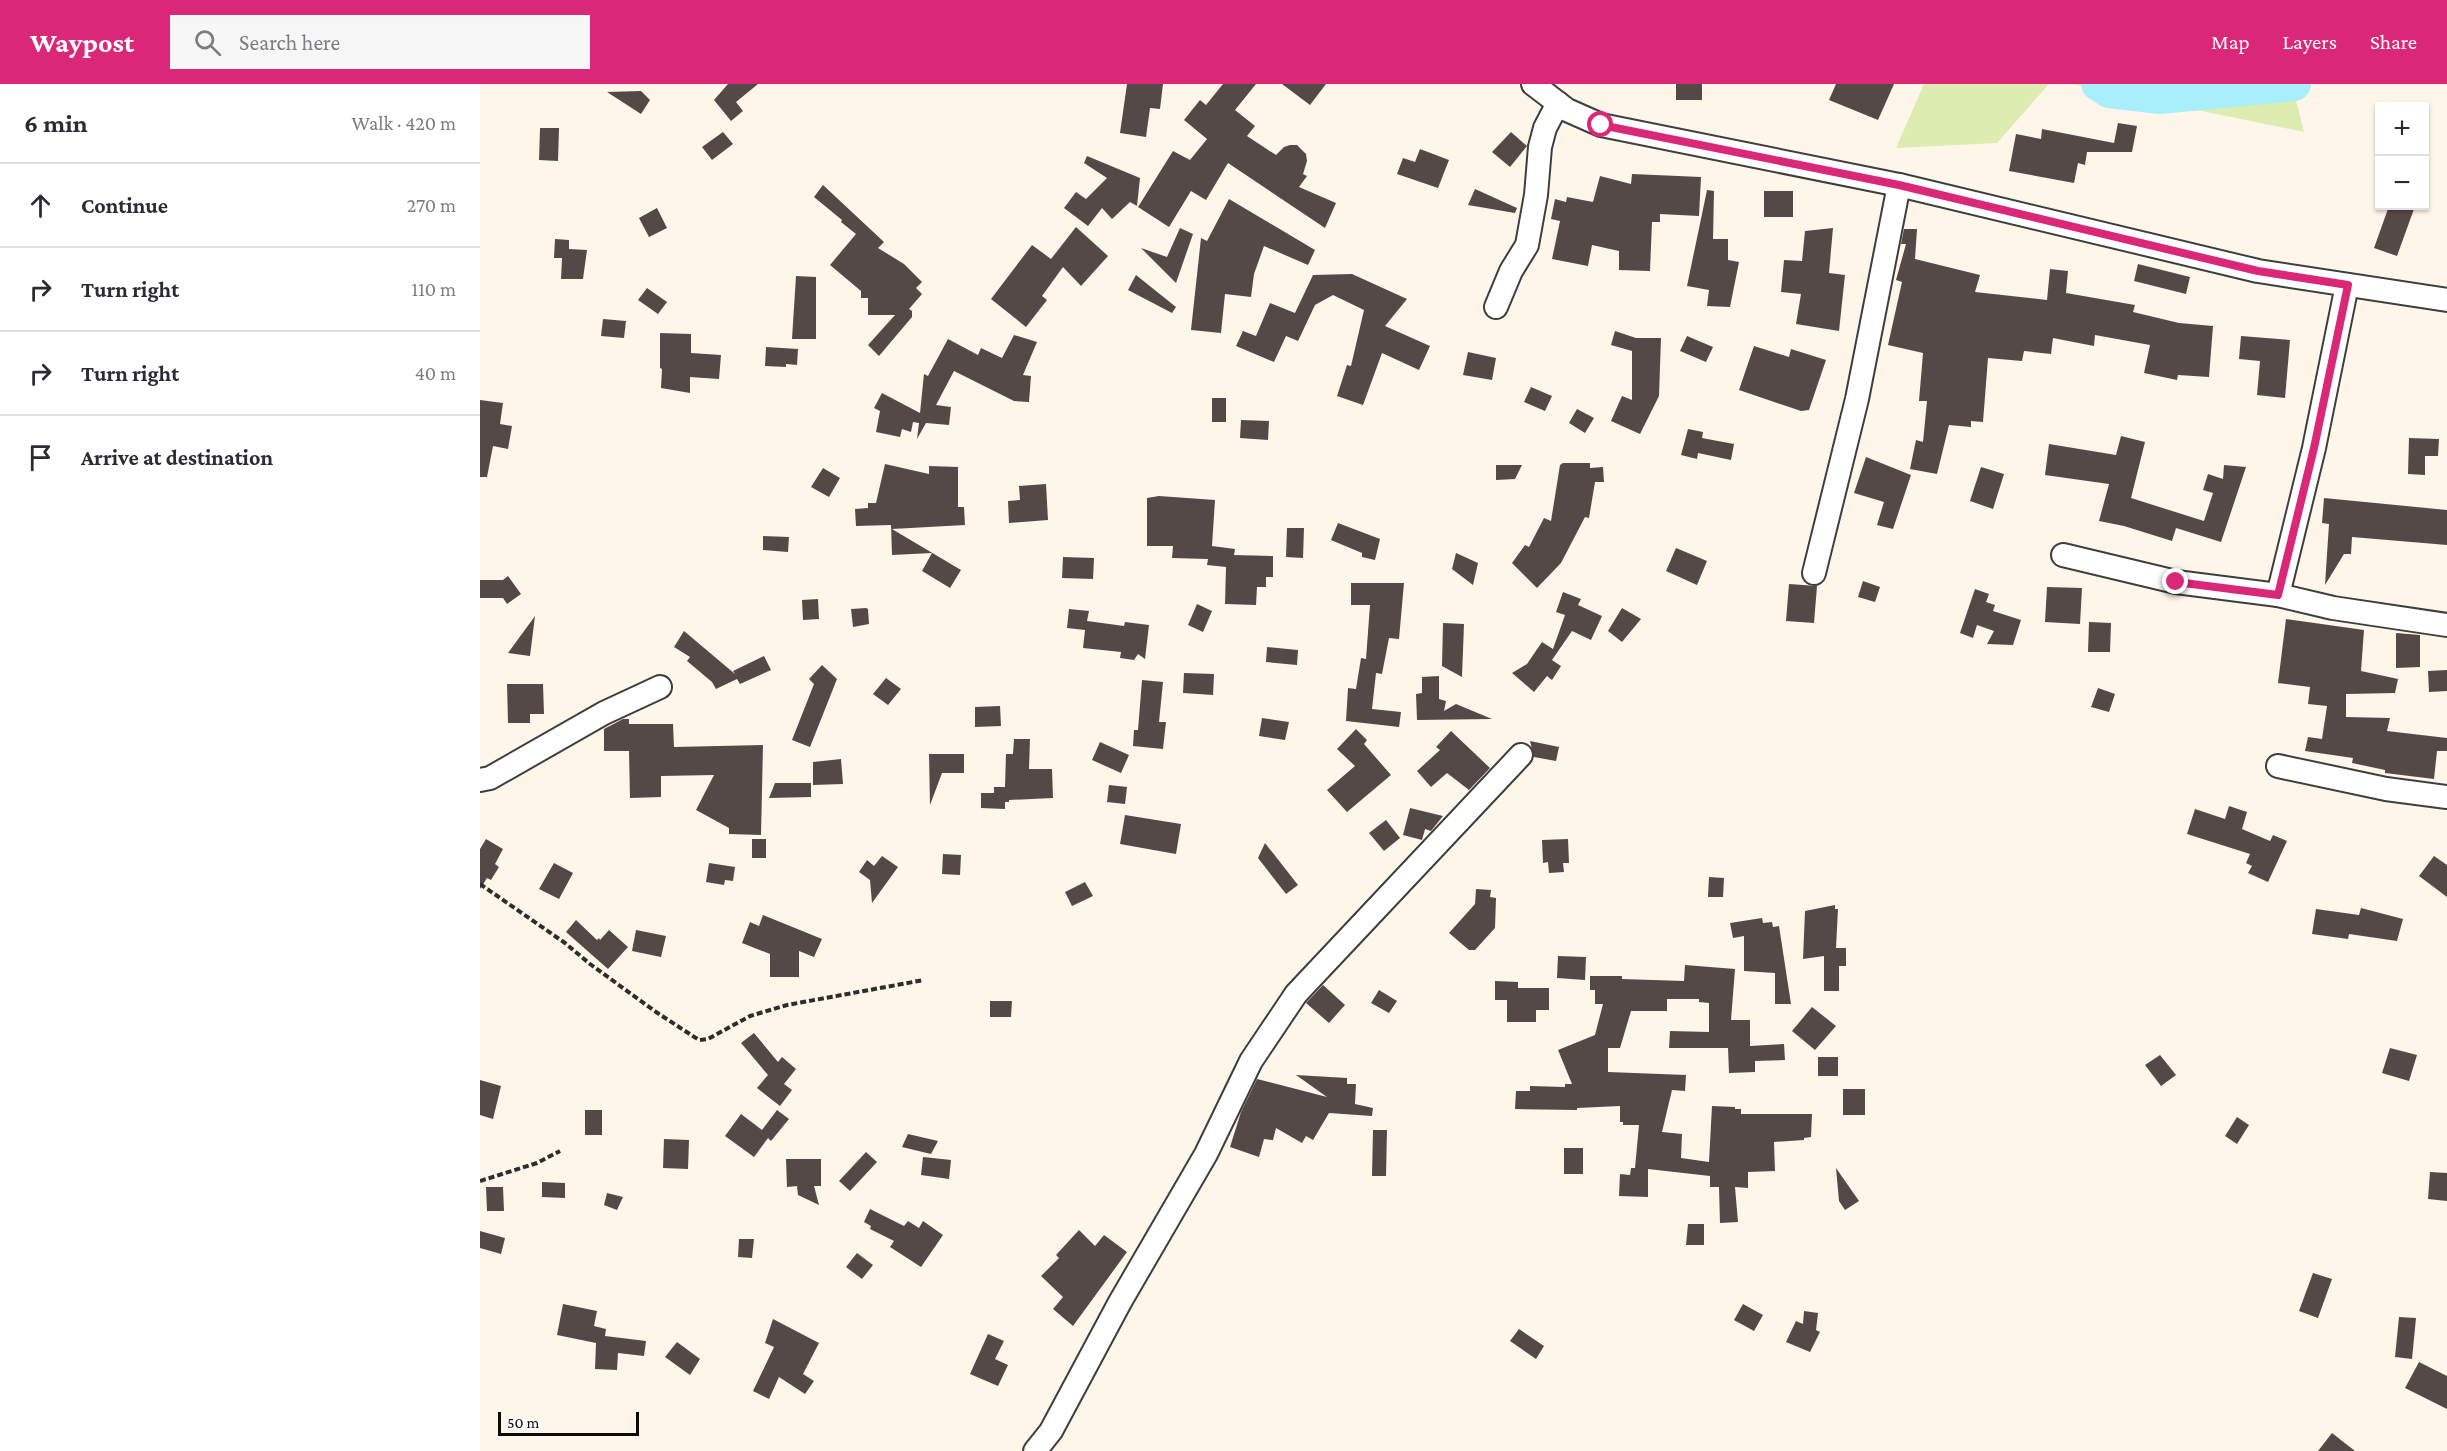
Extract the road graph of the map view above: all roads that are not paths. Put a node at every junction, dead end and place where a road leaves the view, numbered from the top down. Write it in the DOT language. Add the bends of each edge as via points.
graph roads {
  1 [pos="1533,84"];
  2 [pos="1558,103"];
  3 [pos="1899,185"];
  4 [pos="2348,285"];
  5 [pos="2447,300"];
  6 [pos="1496,307"];
  7 [pos="2063,555"];
  8 [pos="1814,573"];
  9 [pos="2278,595"];
  10 [pos="2447,625"];
  11 [pos="660,687"];
  12 [pos="1521,755"];
  13 [pos="2278,766"];
  14 [pos="480,780"];
  15 [pos="2447,797"];
  16 [pos="1035,1451"];
  1 -- 2 [label="street"];
  2 -- 3 [label="street" via="1601,125"];
  2 -- 6 [label="street" via="1540,147 1527,245"];
  3 -- 4 [label="street" via="2258,271"];
  3 -- 8 [label="street" via="1857,399"];
  4 -- 5 [label="street"];
  4 -- 9 [label="street"];
  7 -- 9 [label="street" via="2176,582"];
  9 -- 10 [label="street" via="2333,608"];
  11 -- 14 [label="street"];
  12 -- 16 [label="street" via="1296,994 1251,1061 1206,1154 1119,1302 1051,1431"];
  13 -- 15 [label="street" via="2386,789"];
}
